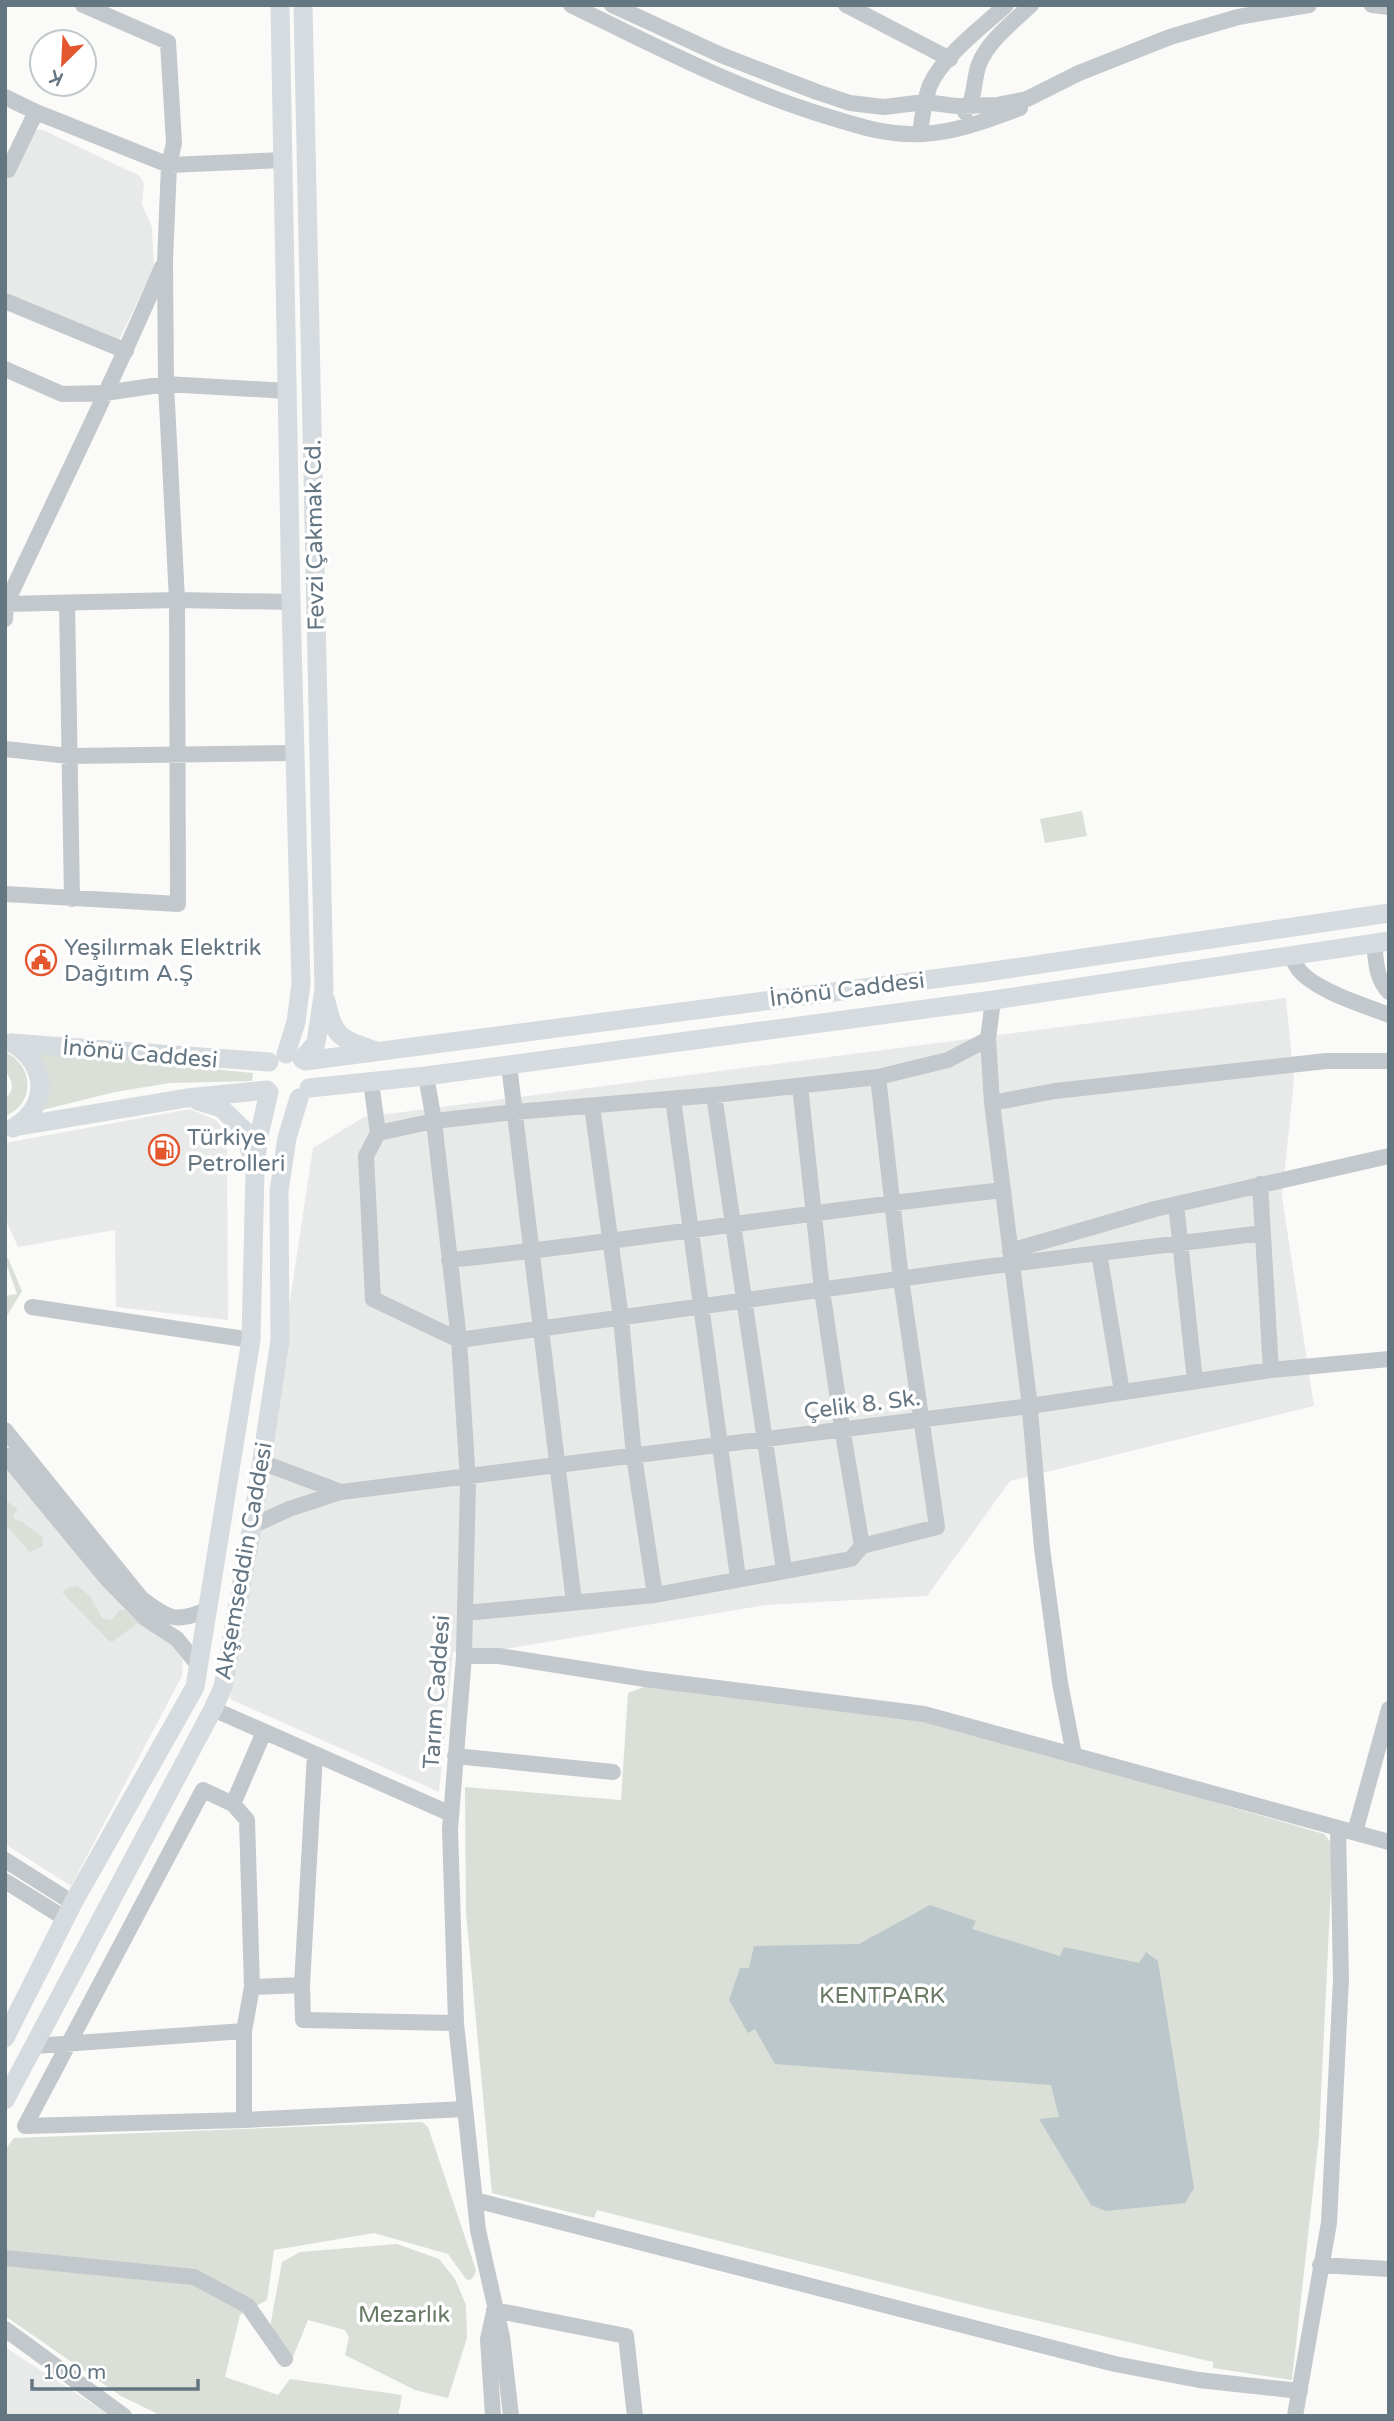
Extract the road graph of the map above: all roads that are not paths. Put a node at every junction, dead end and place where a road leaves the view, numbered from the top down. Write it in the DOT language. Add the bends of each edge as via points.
graph roads {
  1 [pos="83,5"];
  2 [pos="280,5"];
  3 [pos="303,5"];
  4 [pos="570,5"];
  5 [pos="612,5"];
  6 [pos="846,5"];
  7 [pos="1006,5"];
  8 [pos="1031,5"];
  9 [pos="1308,5"];
  10 [pos="1372,5"];
  11 [pos="1389,7"];
  12 [pos="950,58"];
  13 [pos="1079,73"];
  14 [pos="5,97"];
  15 [pos="925,102"];
  16 [pos="969,106"];
  17 [pos="36,112"];
  18 [pos="938,132"];
  19 [pos="920,134"];
  20 [pos="284,160"];
  21 [pos="169,165"];
  22 [pos="5,168"];
  23 [pos="164,261"];
  24 [pos="5,300"];
  25 [pos="126,351"];
  26 [pos="5,369"];
  27 [pos="166,384"];
  28 [pos="288,391"];
  29 [pos="104,393"];
  30 [pos="177,600"];
  31 [pos="291,602"];
  32 [pos="6,604"];
  33 [pos="67,604"];
  34 [pos="5,619"];
  35 [pos="5,749"];
  36 [pos="294,753"];
  37 [pos="176,754"];
  38 [pos="69,755"];
  39 [pos="5,894"];
  40 [pos="72,899"];
  41 [pos="1389,913"];
  42 [pos="1287,928"];
  43 [pos="1381,942"];
  44 [pos="1291,955"];
  45 [pos="324,989"];
  46 [pos="1389,992"];
  47 [pos="993,1000"];
  48 [pos="1389,1015"];
  49 [pos="988,1040"];
  50 [pos="8,1042"];
  51 [pos="377,1051"];
  52 [pos="291,1059"];
  53 [pos="1389,1061"];
  54 [pos="509,1065"];
  55 [pos="426,1076"];
  56 [pos="878,1077"];
  57 [pos="371,1082"];
  58 [pos="800,1086"];
  59 [pos="268,1091"];
  60 [pos="304,1093"];
  61 [pos="714,1095"];
  62 [pos="187,1098"];
  63 [pos="673,1099"];
  64 [pos="992,1103"];
  65 [pos="592,1106"];
  66 [pos="515,1112"];
  67 [pos="433,1121"];
  68 [pos="10,1128"];
  69 [pos="378,1133"];
  70 [pos="1389,1156"];
  71 [pos="255,1171"];
  72 [pos="1260,1184"];
  73 [pos="1003,1190"];
  74 [pos="891,1202"];
  75 [pos="1176,1205"];
  76 [pos="813,1213"];
  77 [pos="734,1225"];
  78 [pos="690,1232"];
  79 [pos="1263,1233"];
  80 [pos="611,1242"];
  81 [pos="1181,1243"];
  82 [pos="531,1252"];
  83 [pos="1099,1253"];
  84 [pos="1010,1258"];
  85 [pos="449,1260"];
  86 [pos="901,1279"];
  87 [pos="822,1290"];
  88 [pos="745,1301"];
  89 [pos="32,1307"];
  90 [pos="700,1307"];
  91 [pos="621,1318"];
  92 [pos="541,1329"];
  93 [pos="251,1340"];
  94 [pos="459,1340"];
  95 [pos="1389,1359"];
  96 [pos="1271,1370"];
  97 [pos="1195,1381"];
  98 [pos="1122,1392"];
  99 [pos="1030,1406"];
  100 [pos="923,1420"];
  101 [pos="5,1430"];
  102 [pos="842,1430"];
  103 [pos="766,1439"];
  104 [pos="718,1445"];
  105 [pos="5,1455"];
  106 [pos="634,1456"];
  107 [pos="261,1462"];
  108 [pos="555,1465"];
  109 [pos="467,1477"];
  110 [pos="341,1492"];
  111 [pos="252,1526"];
  112 [pos="862,1546"];
  113 [pos="784,1570"];
  114 [pos="738,1578"];
  115 [pos="655,1595"];
  116 [pos="573,1602"];
  117 [pos="209,1609"];
  118 [pos="465,1613"];
  119 [pos="464,1656"];
  120 [pos="199,1666"];
  121 [pos="213,1709"];
  122 [pos="1389,1709"];
  123 [pos="264,1732"];
  124 [pos="314,1754"];
  125 [pos="1074,1755"];
  126 [pos="455,1756"];
  127 [pos="613,1772"];
  128 [pos="233,1804"];
  129 [pos="451,1814"];
  130 [pos="1338,1828"];
  131 [pos="1355,1832"];
  132 [pos="1389,1842"];
  133 [pos="5,1860"];
  134 [pos="7,1887"];
  135 [pos="70,1911"];
  136 [pos="302,1985"];
  137 [pos="252,1987"];
  138 [pos="456,2023"];
  139 [pos="244,2031"];
  140 [pos="5,2038"];
  141 [pos="68,2044"];
  142 [pos="35,2046"];
  143 [pos="5,2100"];
  144 [pos="464,2109"];
  145 [pos="244,2120"];
  146 [pos="475,2200"];
  147 [pos="5,2258"];
  148 [pos="1320,2265"];
  149 [pos="1389,2269"];
  150 [pos="494,2309"];
  151 [pos="5,2329"];
  152 [pos="285,2359"];
  153 [pos="1300,2391"];
  154 [pos="124,2416"];
  155 [pos="493,2416"];
  156 [pos="511,2416"];
  157 [pos="635,2416"];
  158 [pos="1295,2416"];
  1 -- 21 [label="street" via="168,42 174,144"];
  2 -- 20 [label="main road, Fevzi Çakmak Cd."];
  3 -- 45 [label="main road, Fevzi Çakmak Cd."];
  4 -- 19 [label="street" via="722,78 803,110 881,133"];
  5 -- 15 [label="street" via="721,55 850,103 884,107"];
  6 -- 12 [label="street"];
  7 -- 12 [label="street"];
  8 -- 16 [label="street" via="984,53"];
  9 -- 13 [label="street" via="1193,31"];
  10 -- 11 [label="street"];
  12 -- 15 [label="street" via="931,83"];
  13 -- 16 [label="street" via="1027,99"];
  13 -- 18 [label="street" via="1025,107 958,130"];
  14 -- 17 [label="street"];
  15 -- 16 [label="street"];
  15 -- 19 [label="street"];
  16 -- 18 [label="street" via="958,120"];
  17 -- 21 [label="street"];
  17 -- 22 [label="street" via="8,170"];
  18 -- 19 [label="street"];
  20 -- 21 [label="street"];
  20 -- 28 [label="main road, Fevzi Çakmak Cd."];
  21 -- 23 [label="street"];
  23 -- 25 [label="street"];
  23 -- 27 [label="street"];
  24 -- 25 [label="street"];
  25 -- 29 [label="street"];
  26 -- 29 [label="street" via="62,394"];
  27 -- 28 [label="street"];
  27 -- 29 [label="street"];
  27 -- 30 [label="street"];
  28 -- 31 [label="main road, Fevzi Çakmak Cd."];
  29 -- 32 [label="street"];
  30 -- 31 [label="street"];
  30 -- 33 [label="street"];
  30 -- 37 [label="street"];
  31 -- 36 [label="main road, Fevzi Çakmak Cd."];
  32 -- 33 [label="street"];
  32 -- 34 [label="street"];
  33 -- 38 [label="street"];
  35 -- 38 [label="street"];
  36 -- 37 [label="street"];
  36 -- 52 [label="main road, Fevzi Çakmak Cd." via="301,984"];
  37 -- 38 [label="street"];
  37 -- 40 [label="street" via="178,904"];
  38 -- 40 [label="street"];
  39 -- 40 [label="street"];
  41 -- 42 [label="main road, İnönü Caddesi"];
  42 -- 44 [label="main road"];
  42 -- 51 [label="main road, İnönü Caddesi"];
  43 -- 44 [label="main road, İnönü Caddesi"];
  43 -- 46 [label="street" via="1378,975"];
  44 -- 47 [label="main road, İnönü Caddesi"];
  44 -- 48 [label="street" via="1300,971 1317,984"];
  45 -- 51 [label="main road" via="332,1026 345,1040"];
  45 -- 52 [label="main road, Fevzi Çakmak Cd." via="316,1043"];
  47 -- 49 [label="street"];
  47 -- 54 [label="main road, İnönü Caddesi"];
  49 -- 56 [label="street" via="948,1060"];
  49 -- 64 [label="street"];
  50 -- 52 [label="main road, İnönü Caddesi"];
  50 -- 68 [label="main road" via="34,1062 40,1084 36,1106 27,1119"];
  51 -- 52 [label="main road, İnönü Caddesi"];
  52 -- 59 [label="main road" via="264,1074"];
  52 -- 60 [label="main road" via="311,1074"];
  53 -- 64 [label="street" via="1326,1060 1055,1091"];
  54 -- 55 [label="main road, İnönü Caddesi"];
  54 -- 66 [label="street"];
  55 -- 57 [label="main road, İnönü Caddesi"];
  55 -- 67 [label="street, Tarım Caddesi"];
  56 -- 58 [label="street"];
  56 -- 74 [label="street"];
  57 -- 60 [label="main road, İnönü Caddesi"];
  57 -- 69 [label="street"];
  58 -- 61 [label="street"];
  58 -- 76 [label="street"];
  59 -- 60 [label="main road" via="287,1101"];
  59 -- 62 [label="main road, İnönü Caddesi"];
  59 -- 71 [label="main road, Akşemseddin Caddesi"];
  60 -- 107 [label="main road, Akşemseddin Caddesi" via="288,1138 279,1191 280,1340"];
  61 -- 63 [label="street"];
  61 -- 77 [label="street"];
  62 -- 68 [label="main road, İnönü Caddesi"];
  62 -- 71 [label="main road" via="221,1108 244,1130"];
  63 -- 65 [label="street"];
  63 -- 78 [label="street"];
  64 -- 73 [label="street"];
  65 -- 66 [label="street"];
  65 -- 80 [label="street"];
  66 -- 67 [label="street"];
  66 -- 82 [label="street"];
  67 -- 69 [label="street"];
  67 -- 85 [label="street, Tarım Caddesi"];
  69 -- 94 [label="street" via="366,1156 373,1299"];
  70 -- 72 [label="street"];
  71 -- 93 [label="main road, Akşemseddin Caddesi"];
  72 -- 75 [label="street"];
  72 -- 79 [label="street"];
  73 -- 74 [label="street"];
  73 -- 84 [label="street"];
  74 -- 76 [label="street"];
  74 -- 86 [label="street"];
  75 -- 81 [label="street"];
  75 -- 84 [label="street"];
  76 -- 77 [label="street"];
  76 -- 87 [label="street"];
  77 -- 78 [label="street"];
  77 -- 88 [label="street"];
  78 -- 80 [label="street"];
  78 -- 90 [label="street"];
  79 -- 81 [label="street"];
  79 -- 96 [label="street"];
  80 -- 82 [label="street"];
  80 -- 91 [label="street"];
  81 -- 83 [label="street"];
  81 -- 97 [label="street"];
  82 -- 85 [label="street"];
  82 -- 92 [label="street"];
  83 -- 84 [label="street"];
  83 -- 98 [label="street"];
  84 -- 86 [label="street"];
  84 -- 99 [label="street"];
  85 -- 94 [label="street, Tarım Caddesi"];
  86 -- 87 [label="street"];
  86 -- 100 [label="street"];
  87 -- 88 [label="street"];
  87 -- 102 [label="street"];
  88 -- 90 [label="street"];
  88 -- 103 [label="street"];
  89 -- 93 [label="street"];
  90 -- 91 [label="street"];
  90 -- 104 [label="street"];
  91 -- 92 [label="street"];
  91 -- 106 [label="street"];
  92 -- 94 [label="street"];
  92 -- 108 [label="street"];
  93 -- 117 [label="main road, Akşemseddin Caddesi"];
  94 -- 109 [label="street, Tarım Caddesi"];
  95 -- 96 [label="street, Çelik 8. Sk."];
  96 -- 97 [label="street, Çelik 8. Sk."];
  97 -- 98 [label="street, Çelik 8. Sk."];
  98 -- 99 [label="street, Çelik 8. Sk."];
  99 -- 100 [label="street, Çelik 8. Sk."];
  99 -- 125 [label="street" via="1042,1548"];
  100 -- 102 [label="street, Çelik 8. Sk."];
  100 -- 112 [label="street" via="937,1527"];
  101 -- 117 [label="street" via="141,1598 161,1614 184,1619"];
  102 -- 103 [label="street, Çelik 8. Sk."];
  102 -- 112 [label="street"];
  103 -- 104 [label="street, Çelik 8. Sk."];
  103 -- 113 [label="street"];
  104 -- 106 [label="street, Çelik 8. Sk."];
  104 -- 114 [label="street"];
  105 -- 120 [label="street" via="107,1579 145,1618 177,1639"];
  106 -- 108 [label="street, Çelik 8. Sk."];
  106 -- 115 [label="street"];
  107 -- 110 [label="street"];
  107 -- 111 [label="main road, Akşemseddin Caddesi"];
  108 -- 109 [label="street, Çelik 8. Sk."];
  108 -- 116 [label="street"];
  109 -- 110 [label="street, Çelik 8. Sk."];
  109 -- 118 [label="street, Tarım Caddesi"];
  110 -- 111 [label="street, Çelik 8. Sk."];
  111 -- 121 [label="main road, Akşemseddin Caddesi" via="223,1687"];
  112 -- 113 [label="street" via="851,1559"];
  113 -- 114 [label="street"];
  114 -- 115 [label="street"];
  115 -- 116 [label="street"];
  116 -- 118 [label="street"];
  117 -- 120 [label="main road, Akşemseddin Caddesi"];
  118 -- 119 [label="street, Tarım Caddesi"];
  119 -- 125 [label="street" via="499,1656 924,1714"];
  119 -- 126 [label="street, Tarım Caddesi"];
  120 -- 135 [label="main road, Akşemseddin Caddesi" via="195,1688"];
  121 -- 123 [label="street"];
  121 -- 142 [label="main road, Akşemseddin Caddesi"];
  122 -- 131 [label="street"];
  123 -- 124 [label="street"];
  123 -- 128 [label="street"];
  124 -- 129 [label="street"];
  124 -- 136 [label="street"];
  125 -- 130 [label="street"];
  126 -- 127 [label="street"];
  126 -- 129 [label="street, Tarım Caddesi"];
  128 -- 137 [label="street" via="247,1820"];
  128 -- 141 [label="street" via="203,1790"];
  129 -- 138 [label="street, Tarım Caddesi"];
  130 -- 131 [label="street"];
  130 -- 148 [label="street" via="1340,1993 1329,2223"];
  131 -- 132 [label="street"];
  133 -- 135 [label="street"];
  134 -- 135 [label="street"];
  135 -- 140 [label="main road, Akşemseddin Caddesi"];
  136 -- 137 [label="street"];
  136 -- 138 [label="street" via="303,2020"];
  137 -- 139 [label="street"];
  138 -- 144 [label="street, Tarım Caddesi"];
  139 -- 141 [label="street"];
  139 -- 145 [label="street"];
  141 -- 142 [label="street"];
  141 -- 145 [label="street" via="25,2126"];
  142 -- 143 [label="main road, Akşemseddin Caddesi"];
  144 -- 145 [label="street"];
  144 -- 146 [label="street, Tarım Caddesi"];
  146 -- 150 [label="street, Tarım Caddesi"];
  146 -- 153 [label="street" via="1115,2364 1199,2380"];
  147 -- 152 [label="street" via="194,2277 248,2306"];
  148 -- 149 [label="street"];
  148 -- 153 [label="street"];
  150 -- 155 [label="street, Tarım Caddesi" via="488,2339"];
  150 -- 156 [label="street, Tarım Caddesi" via="502,2337"];
  150 -- 157 [label="street" via="626,2336"];
  151 -- 154 [label="street"];
  153 -- 158 [label="street"];
}
